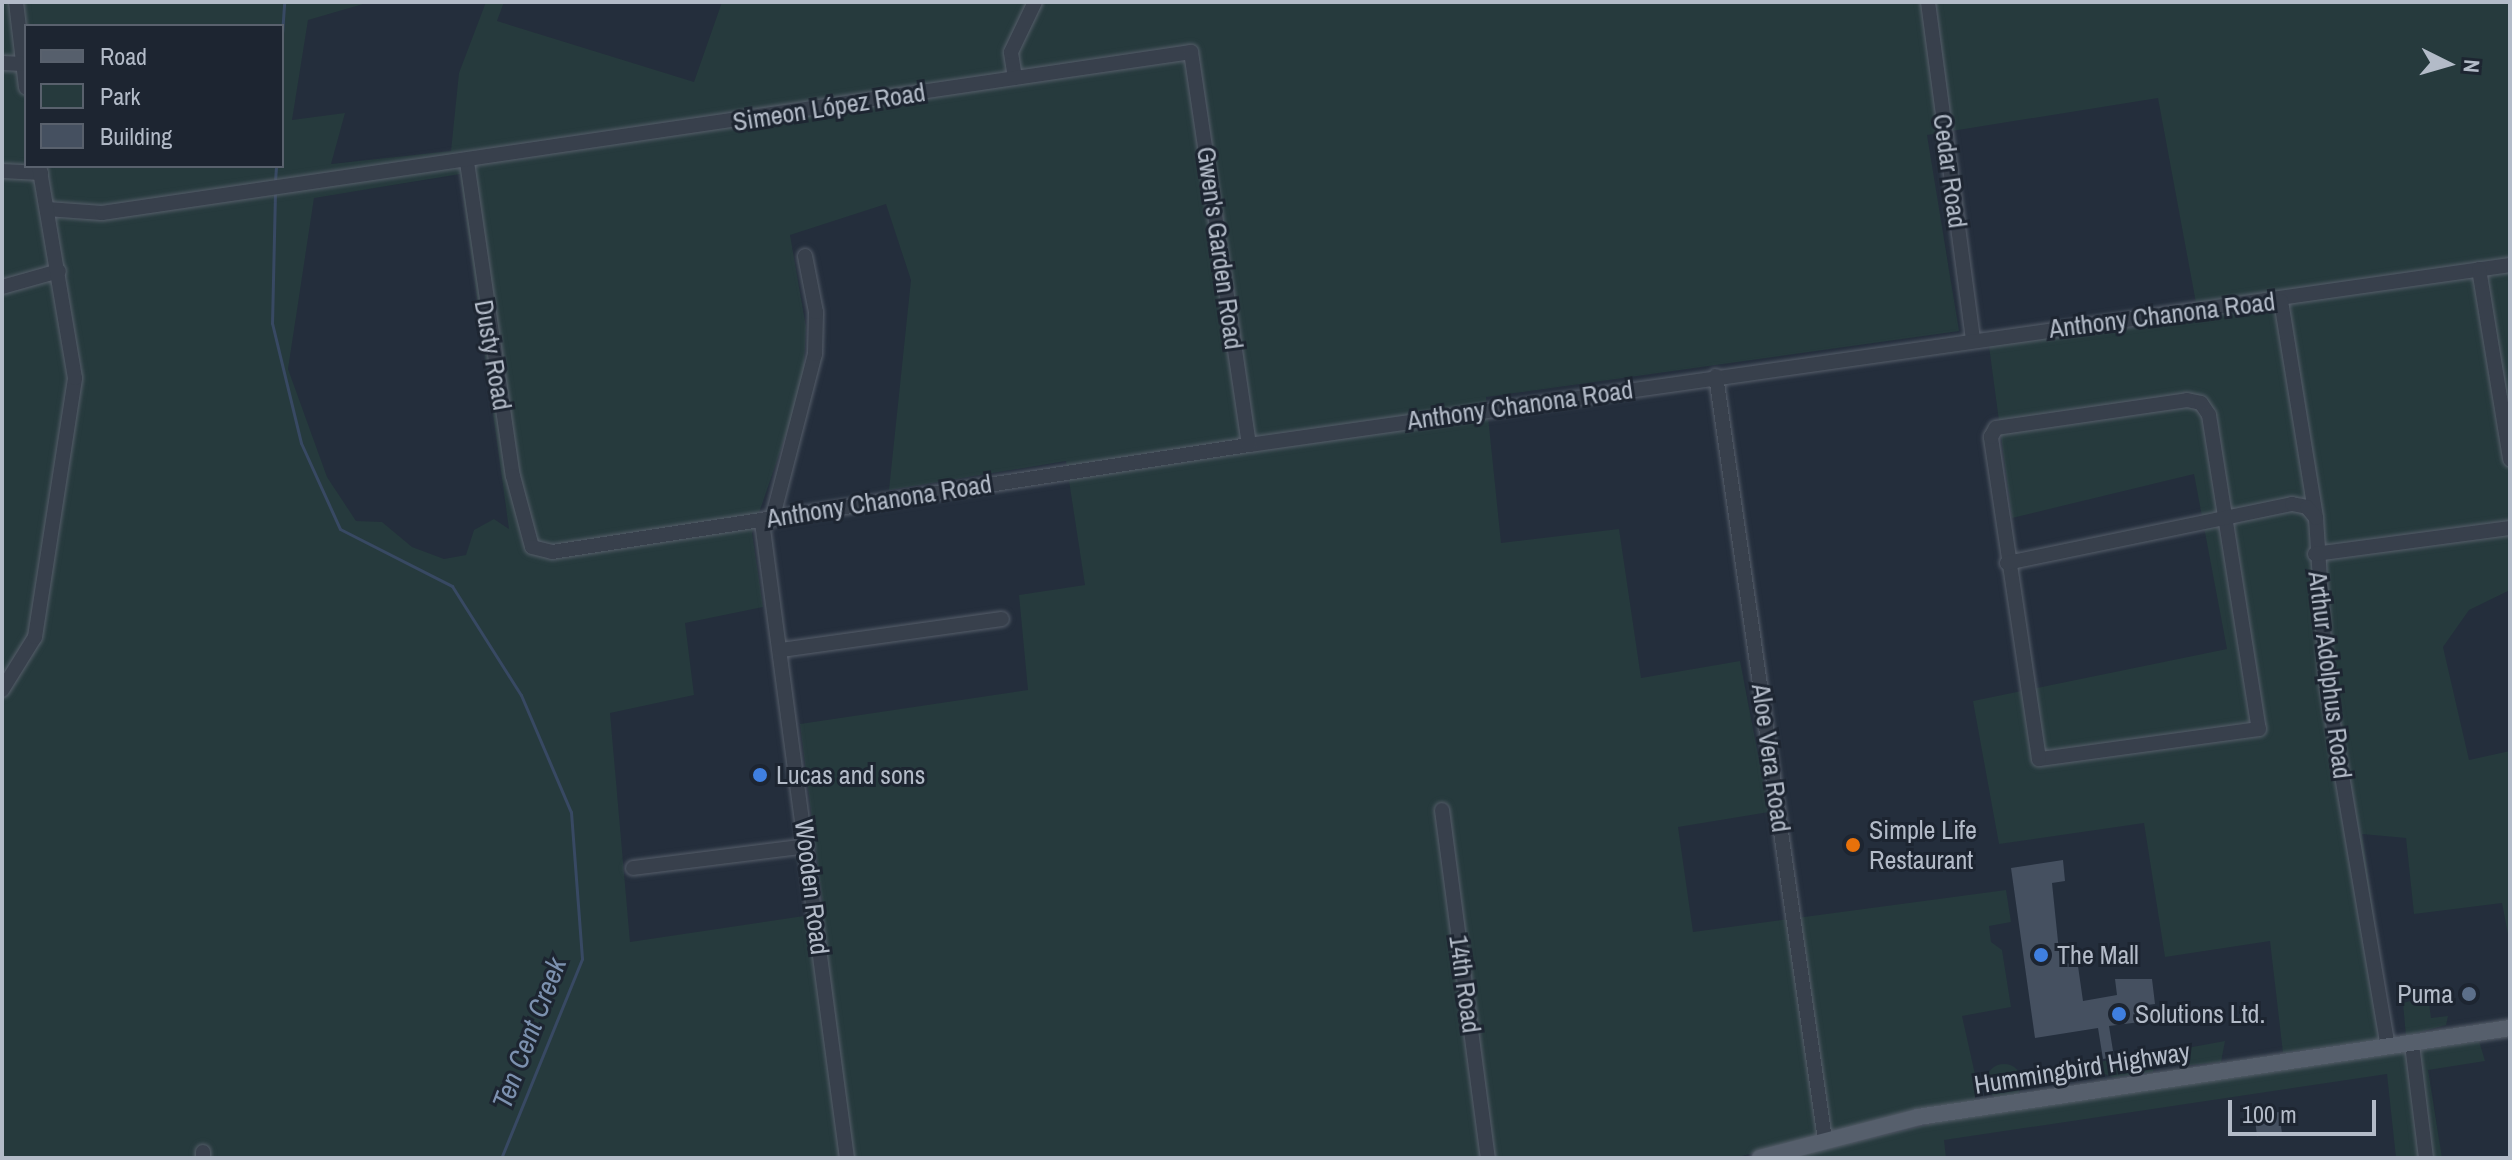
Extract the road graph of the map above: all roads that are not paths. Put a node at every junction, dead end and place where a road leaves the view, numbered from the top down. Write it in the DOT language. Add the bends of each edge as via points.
graph roads {
  1 [pos="16,2"];
  2 [pos="1035,2"];
  3 [pos="1928,2"];
  4 [pos="1191,52"];
  5 [pos="2,63"];
  6 [pos="23,64"];
  7 [pos="24,72"];
  8 [pos="1015,78"];
  9 [pos="467,162"];
  10 [pos="40,170"];
  11 [pos="3,172"];
  12 [pos="47,209"];
  13 [pos="805,256"];
  14 [pos="2510,265"];
  15 [pos="2479,269"];
  16 [pos="59,271"];
  17 [pos="2,287"];
  18 [pos="2281,301"];
  19 [pos="1973,339"];
  20 [pos="1716,376"];
  21 [pos="1249,445"];
  22 [pos="2510,459"];
  23 [pos="2316,518"];
  24 [pos="767,521"];
  25 [pos="2227,521"];
  26 [pos="2510,528"];
  27 [pos="532,547"];
  28 [pos="2315,554"];
  29 [pos="2007,563"];
  30 [pos="1002,619"];
  31 [pos="781,650"];
  32 [pos="2,690"];
  33 [pos="1442,810"];
  34 [pos="807,846"];
  35 [pos="633,868"];
  36 [pos="2510,1028"];
  37 [pos="2412,1044"];
  38 [pos="2388,1047"];
  39 [pos="1825,1140"];
  40 [pos="847,1158"];
  41 [pos="1488,1158"];
  42 [pos="1760,1158"];
  43 [pos="2426,1158"];
  1 -- 6 [label="street"];
  2 -- 8 [label="street" via="1011,52"];
  3 -- 19 [label="street, Cedar Road"];
  4 -- 8 [label="street, Simeon López Road"];
  4 -- 21 [label="street, Gwen's Garden Road"];
  5 -- 6 [label="street"];
  6 -- 7 [label="street"];
  8 -- 9 [label="street, Simeon López Road"];
  9 -- 12 [label="street, Simeon López Road" via="441,160 102,213"];
  9 -- 27 [label="street, Dusty Road" via="513,476"];
  10 -- 11 [label="street"];
  10 -- 12 [label="street"];
  12 -- 16 [label="street"];
  13 -- 24 [label="street" via="816,312 815,354"];
  14 -- 15 [label="street, Anthony Chanona Road"];
  15 -- 18 [label="street, Anthony Chanona Road"];
  15 -- 22 [label="street"];
  16 -- 17 [label="street"];
  16 -- 32 [label="street" via="75,378 35,637"];
  18 -- 19 [label="street, Anthony Chanona Road"];
  18 -- 23 [label="street, Arthur Adolphus Road"];
  19 -- 20 [label="street, Anthony Chanona Road"];
  20 -- 21 [label="street, Anthony Chanona Road"];
  20 -- 39 [label="street, Aloe Vera Road"];
  21 -- 24 [label="street, Anthony Chanona Road"];
  23 -- 25 [label="street" via="2307,507 2292,504"];
  23 -- 28 [label="street, Arthur Adolphus Road"];
  24 -- 27 [label="street, Anthony Chanona Road" via="552,552"];
  24 -- 31 [label="street, Wooden Road"];
  25 -- 29 [label="street"];
  25 -- 29 [label="street" via="2209,415 2201,403 1996,428 1991,437"];
  25 -- 29 [label="street" via="2259,729 2039,759"];
  26 -- 28 [label="street"];
  28 -- 38 [label="street, Arthur Adolphus Road" via="2327,687"];
  30 -- 31 [label="street"];
  31 -- 34 [label="street, Wooden Road"];
  33 -- 41 [label="street, 14th Road"];
  34 -- 35 [label="street"];
  34 -- 40 [label="street, Wooden Road"];
  36 -- 37 [label="main road, Hummingbird Highway"];
  37 -- 38 [label="main road, Hummingbird Highway"];
  37 -- 43 [label="street"];
  38 -- 39 [label="main road, Hummingbird Highway" via="1918,1117"];
  39 -- 42 [label="main road, Hummingbird Highway"];
}
